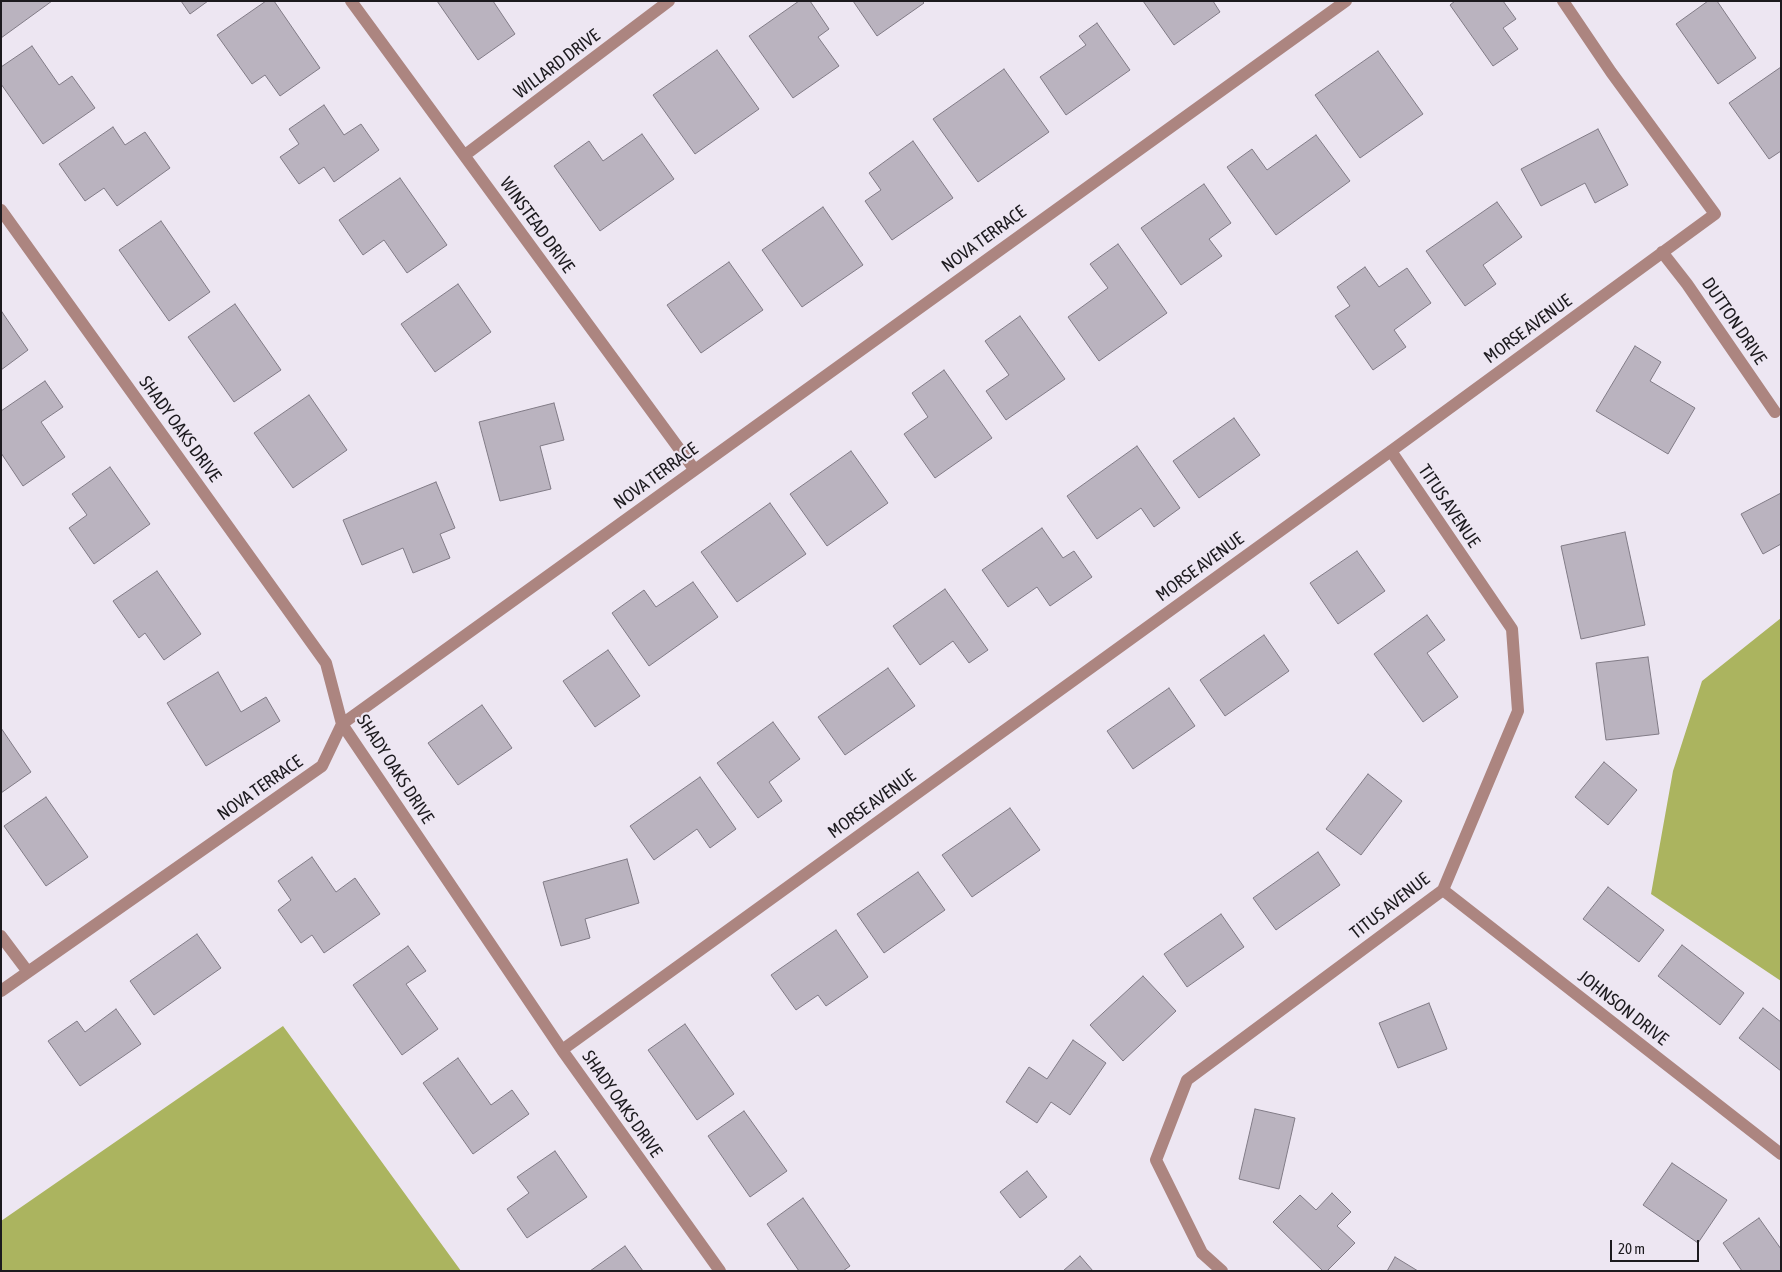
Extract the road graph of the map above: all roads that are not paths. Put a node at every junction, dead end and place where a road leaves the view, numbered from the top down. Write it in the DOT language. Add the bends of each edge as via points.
graph roads {
  1 [pos="351,1"];
  2 [pos="669,1"];
  3 [pos="1346,1"];
  4 [pos="1563,1"];
  5 [pos="465,156"];
  6 [pos="1,210"];
  7 [pos="1662,252"];
  8 [pos="1775,412"];
  9 [pos="1391,451"];
  10 [pos="694,469"];
  11 [pos="342,724"];
  12 [pos="1443,890"];
  13 [pos="1,936"];
  14 [pos="28,972"];
  15 [pos="1,991"];
  16 [pos="562,1050"];
  17 [pos="1781,1154"];
  18 [pos="720,1271"];
  19 [pos="1222,1271"];
  1 -- 5 [label="street, WINSTEAD DRIVE"];
  2 -- 5 [label="street, WILLARD DRIVE"];
  3 -- 10 [label="street, NOVA TERRACE"];
  4 -- 7 [label="street, MORSE AVENUE" via="1715,214"];
  5 -- 10 [label="street, WINSTEAD DRIVE"];
  6 -- 11 [label="street, SHADY OAKS DRIVE" via="326,663"];
  7 -- 8 [label="street, DUTTON DRIVE"];
  7 -- 9 [label="street, MORSE AVENUE"];
  9 -- 12 [label="street, TITUS AVENUE" via="1512,629 1518,712"];
  9 -- 16 [label="street, MORSE AVENUE"];
  10 -- 11 [label="street, NOVA TERRACE"];
  11 -- 14 [label="street, NOVA TERRACE" via="322,766"];
  11 -- 16 [label="street, SHADY OAKS DRIVE"];
  12 -- 17 [label="street, JOHNSON DRIVE"];
  12 -- 19 [label="street, TITUS AVENUE" via="1187,1080 1156,1160 1202,1253"];
  13 -- 14 [label="street"];
  14 -- 15 [label="street, NOVA TERRACE"];
  16 -- 18 [label="street, SHADY OAKS DRIVE"];
}
